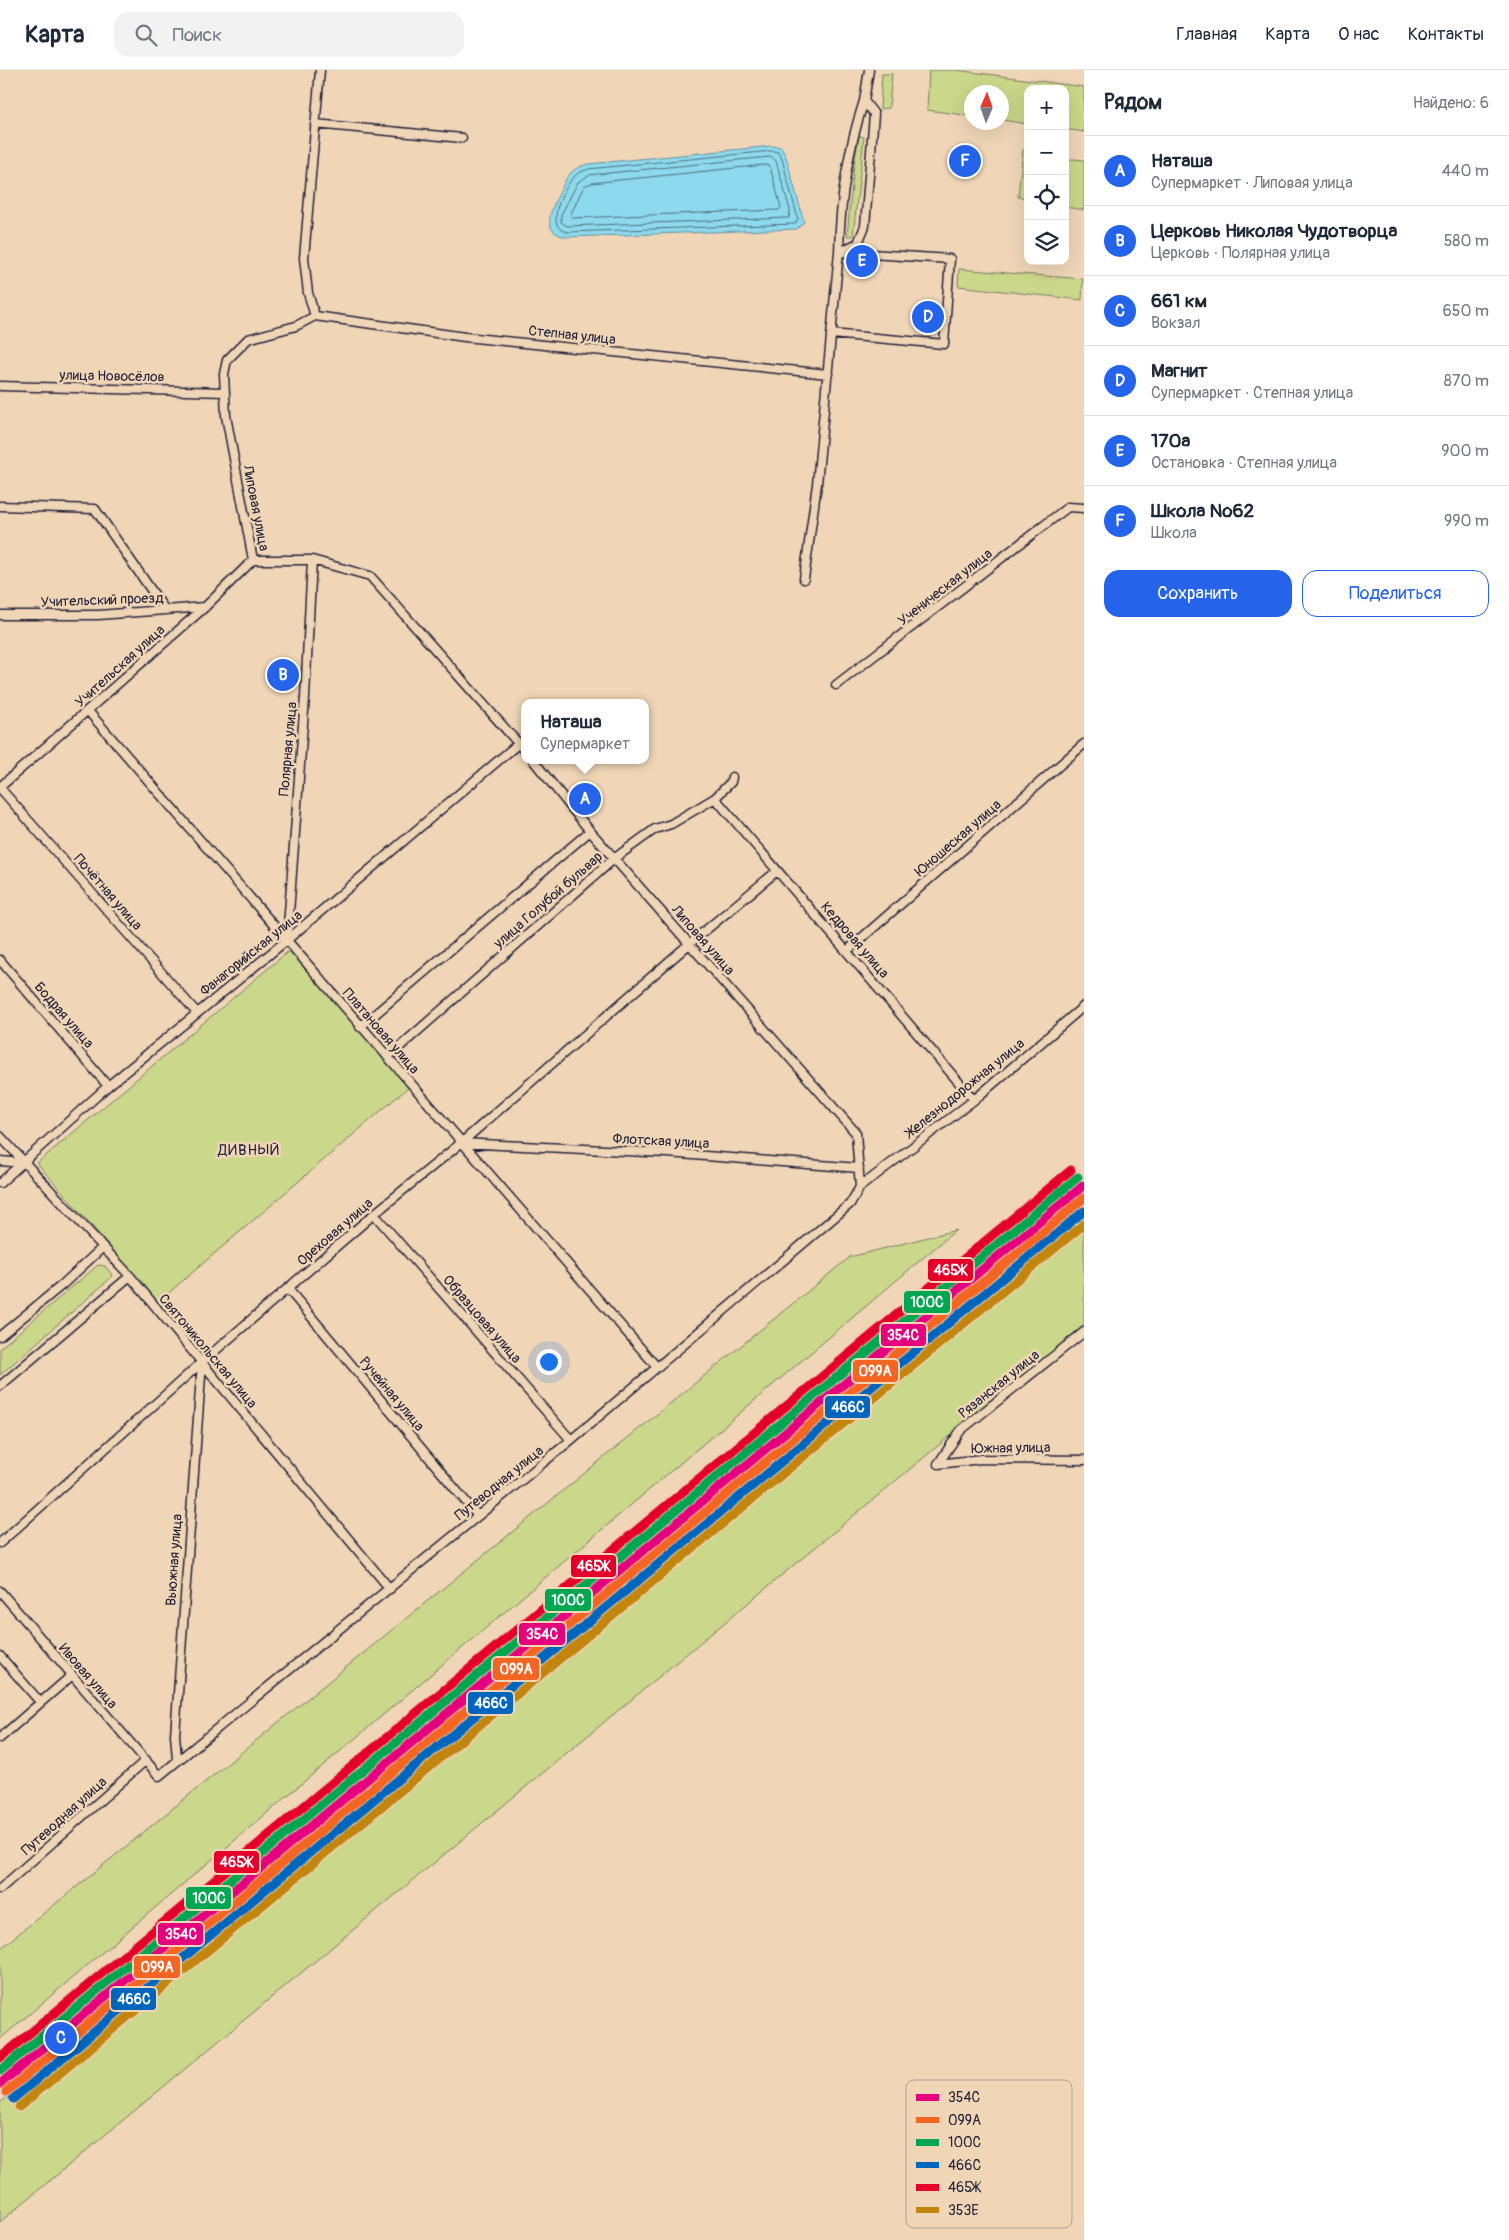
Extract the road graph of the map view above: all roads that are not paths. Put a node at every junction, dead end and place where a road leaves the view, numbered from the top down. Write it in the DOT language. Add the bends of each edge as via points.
graph roads {
  1 [pos="320,70"];
  2 [pos="869,70"];
  3 [pos="864,101"];
  4 [pos="315,124"];
  5 [pos="462,138"];
  6 [pos="839,252"];
  7 [pos="315,316"];
  8 [pos="831,334"];
  9 [pos="828,374"];
  10 [pos="0,386"];
  11 [pos="224,392"];
  12 [pos="0,506"];
  13 [pos="1084,508"];
  14 [pos="254,560"];
  15 [pos="312,560"];
  16 [pos="804,579"];
  17 [pos="205,607"];
  18 [pos="165,610"];
  19 [pos="0,615"];
  20 [pos="836,685"];
  21 [pos="88,711"];
  22 [pos="519,743"];
  23 [pos="1084,744"];
  24 [pos="521,746"];
  25 [pos="536,764"];
  26 [pos="732,777"];
  27 [pos="0,788"];
  28 [pos="715,798"];
  29 [pos="590,831"];
  30 [pos="615,858"];
  31 [pos="777,871"];
  32 [pos="287,940"];
  33 [pos="689,944"];
  34 [pos="848,950"];
  35 [pos="0,960"];
  36 [pos="1084,1006"];
  37 [pos="197,1013"];
  38 [pos="360,1027"];
  39 [pos="388,1057"];
  40 [pos="108,1086"];
  41 [pos="974,1100"];
  42 [pos="0,1136"];
  43 [pos="461,1143"];
  44 [pos="0,1161"];
  45 [pos="24,1163"];
  46 [pos="859,1168"];
  47 [pos="0,1183"];
  48 [pos="860,1187"];
  49 [pos="374,1214"];
  50 [pos="103,1246"];
  51 [pos="130,1276"];
  52 [pos="288,1289"];
  53 [pos="1084,1332"];
  54 [pos="0,1336"];
  55 [pos="202,1362"];
  56 [pos="656,1366"];
  57 [pos="0,1386"];
  58 [pos="571,1440"];
  59 [pos="1084,1460"];
  60 [pos="938,1464"];
  61 [pos="477,1515"];
  62 [pos="0,1543"];
  63 [pos="390,1589"];
  64 [pos="0,1591"];
  65 [pos="0,1656"];
  66 [pos="71,1676"];
  67 [pos="40,1702"];
  68 [pos="0,1738"];
  69 [pos="177,1759"];
  70 [pos="146,1760"];
  71 [pos="159,1776"];
  72 [pos="0,1889"];
  1 -- 4 [label="street"];
  2 -- 3 [label="street"];
  3 -- 6 [label="street" via="844,190"];
  3 -- 6 [label="street" via="874,114 865,226 858,243"];
  4 -- 5 [label="street"];
  4 -- 7 [label="street" via="304,258 308,293"];
  6 -- 8 [label="street"];
  6 -- 8 [label="street" via="950,258 944,344"];
  7 -- 9 [label="street, Степная улица" via="465,337"];
  7 -- 11 [label="street, Липовая улица" via="296,326 248,339 227,360"];
  8 -- 9 [label="street"];
  9 -- 16 [label="street"];
  10 -- 11 [label="street, улица Новосёлов"];
  11 -- 14 [label="street, Липовая улица"];
  12 -- 18 [label="street" via="95,509"];
  13 -- 20 [label="street, Ученическая улица" via="1068,507"];
  14 -- 15 [label="street, Липовая улица"];
  14 -- 17 [label="street, Учительская улица"];
  15 -- 22 [label="street, Липовая улица" via="370,576"];
  15 -- 32 [label="street, Полярная улица"];
  17 -- 18 [label="street, Учительский проезд"];
  17 -- 21 [label="street, Учительская улица"];
  18 -- 19 [label="street, Учительский проезд" via="98,615"];
  21 -- 27 [label="street, Учительская улица"];
  21 -- 32 [label="street, Платановая улица"];
  22 -- 24 [label="street, Липовая улица"];
  22 -- 32 [label="street, Фанагорийская улица"];
  23 -- 34 [label="street, Юношеская улица"];
  25 -- 29 [label="street, Липовая улица"];
  26 -- 28 [label="street, улица Голубой бульвар"];
  27 -- 37 [label="street, Почётная улица"];
  28 -- 30 [label="street, улица Голубой бульвар" via="671,824 655,828"];
  28 -- 31 [label="street, Кедровая улица"];
  29 -- 30 [label="street, Липовая улица"];
  29 -- 38 [label="street"];
  30 -- 33 [label="street, Липовая улица"];
  30 -- 39 [label="street, улица Голубой бульвар"];
  31 -- 33 [label="street, Ореховая улица"];
  31 -- 34 [label="street, Кедровая улица"];
  32 -- 37 [label="street, Фанагорийская улица"];
  32 -- 38 [label="street, Платановая улица"];
  33 -- 43 [label="street, Ореховая улица"];
  33 -- 46 [label="street, Липовая улица" via="856,1133"];
  34 -- 41 [label="street, Кедровая улица"];
  35 -- 40 [label="street, Бодрая улица"];
  36 -- 41 [label="street, Железнодорожная улица"];
  37 -- 40 [label="street, Фанагорийская улица"];
  38 -- 39 [label="street, Платановая улица"];
  39 -- 43 [label="street, Платановая улица"];
  40 -- 45 [label="street, Фанагорийская улица"];
  41 -- 48 [label="street, Железнодорожная улица"];
  42 -- 45 [label="street, Святоникольская улица"];
  43 -- 46 [label="street, Флотская улица" via="666,1153"];
  43 -- 49 [label="street, Ореховая улица"];
  43 -- 56 [label="street, Платановая улица"];
  44 -- 45 [label="street"];
  45 -- 47 [label="street, Фанагорийская улица"];
  45 -- 50 [label="street, Святоникольская улица"];
  46 -- 48 [label="street"];
  48 -- 56 [label="street, Путеводная улица" via="850,1204"];
  49 -- 52 [label="street, Ореховая улица"];
  49 -- 58 [label="street, Образцовая улица"];
  50 -- 51 [label="street, Святоникольская улица"];
  50 -- 54 [label="street"];
  51 -- 55 [label="street, Святоникольская улица"];
  51 -- 57 [label="street"];
  52 -- 55 [label="street, Ореховая улица"];
  52 -- 61 [label="street, Ручейная улица"];
  53 -- 60 [label="street, Рязанская улица" via="961,1430"];
  55 -- 62 [label="street, Ореховая улица"];
  55 -- 63 [label="street, Святоникольская улица"];
  55 -- 69 [label="street, Вьюжная улица" via="175,1726"];
  56 -- 58 [label="street, Путеводная улица"];
  58 -- 61 [label="street, Путеводная улица"];
  59 -- 60 [label="street, Южная улица" via="981,1459"];
  61 -- 63 [label="street, Путеводная улица"];
  63 -- 69 [label="street, Путеводная улица"];
  64 -- 66 [label="street, Ивовая улица"];
  65 -- 67 [label="street"];
  66 -- 67 [label="street"];
  66 -- 70 [label="street, Ивовая улица"];
  67 -- 68 [label="street"];
  69 -- 71 [label="street, Путеводная улица"];
  70 -- 71 [label="street, Ивовая улица"];
  70 -- 72 [label="street, Путеводная улица"];
}
